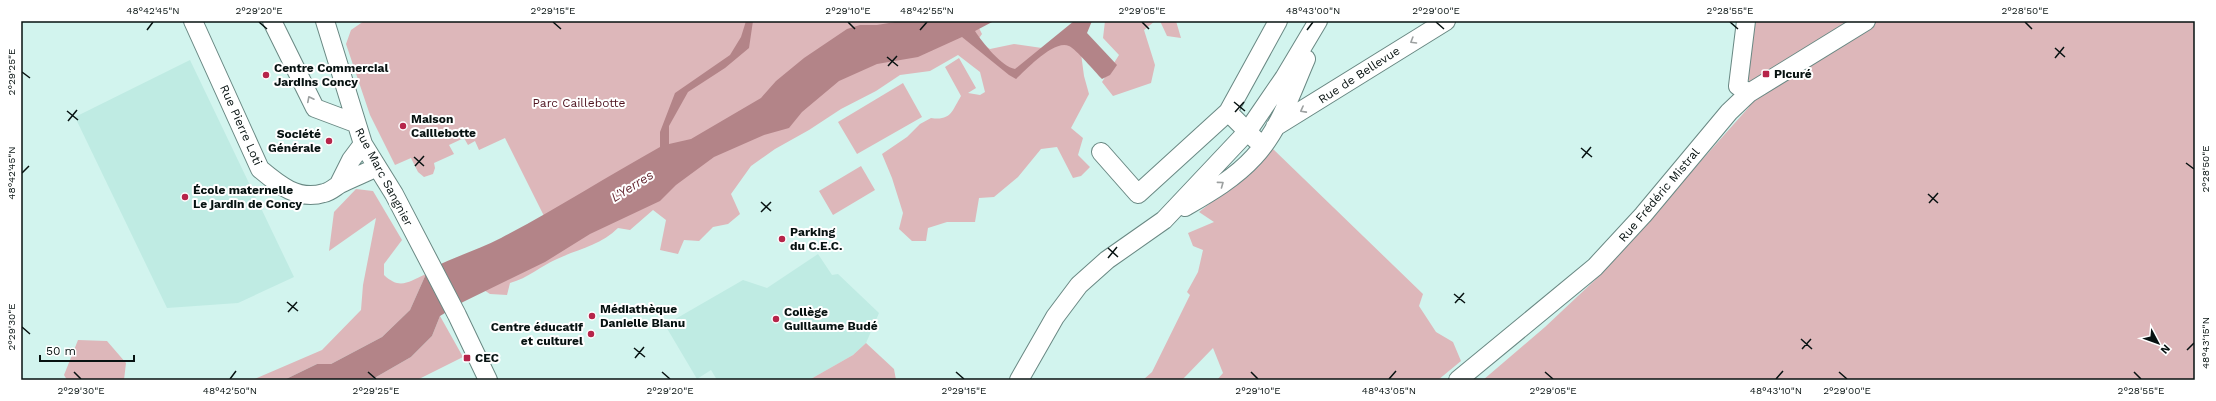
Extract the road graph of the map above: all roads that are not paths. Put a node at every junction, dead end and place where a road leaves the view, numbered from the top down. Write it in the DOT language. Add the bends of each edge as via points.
graph roads {
  1 [pos="193,21"];
  2 [pos="272,21"];
  3 [pos="325,21"];
  4 [pos="1278,21"];
  5 [pos="1318,21"];
  6 [pos="1322,21"];
  7 [pos="1446,21"];
  8 [pos="1746,21"];
  9 [pos="1866,21"];
  10 [pos="1749,93"];
  11 [pos="1228,112"];
  12 [pos="355,123"];
  13 [pos="1252,126"];
  14 [pos="1273,129"];
  15 [pos="363,144"];
  16 [pos="1262,146"];
  17 [pos="1100,152"];
  18 [pos="377,167"];
  19 [pos="339,184"];
  20 [pos="1164,220"];
  21 [pos="488,380"];
  22 [pos="1019,380"];
  23 [pos="1458,380"];
  1 -- 19 [label="street, Rue Pierre Loti" via="260,170 297,194 310,196 325,193"];
  12 -- 2 [label="street, one-way" via="315,108"];
  3 -- 12 [label="street, Rue Marc Sangnier"];
  4 -- 11 [label="street"];
  5 -- 13 [label="street"];
  6 -- 14 [label="street"];
  7 -- 14 [label="street, Rue de Bellevue, one-way"];
  8 -- 10 [label="street" via="1738,86"];
  9 -- 10 [label="street, Rue Frédéric Mistral"];
  10 -- 23 [label="street, Rue Frédéric Mistral" via="1728,112 1643,215 1595,267"];
  11 -- 13 [label="street"];
  11 -- 17 [label="street" via="1138,194"];
  12 -- 15 [label="street, Rue Marc Sangnier"];
  13 -- 14 [label="street"];
  13 -- 16 [label="street"];
  13 -- 20 [label="street"];
  14 -- 16 [label="street"];
  15 -- 18 [label="street, Rue Marc Sangnier"];
  15 -- 19 [label="street" via="351,160"];
  20 -- 16 [label="street, one-way" via="1235,174"];
  18 -- 19 [label="street, Rue Pierre Loti"];
  18 -- 21 [label="street, Rue Marc Sangnier" via="394,194"];
  20 -- 22 [label="street" via="1107,260 1079,285 1055,318"];
}
